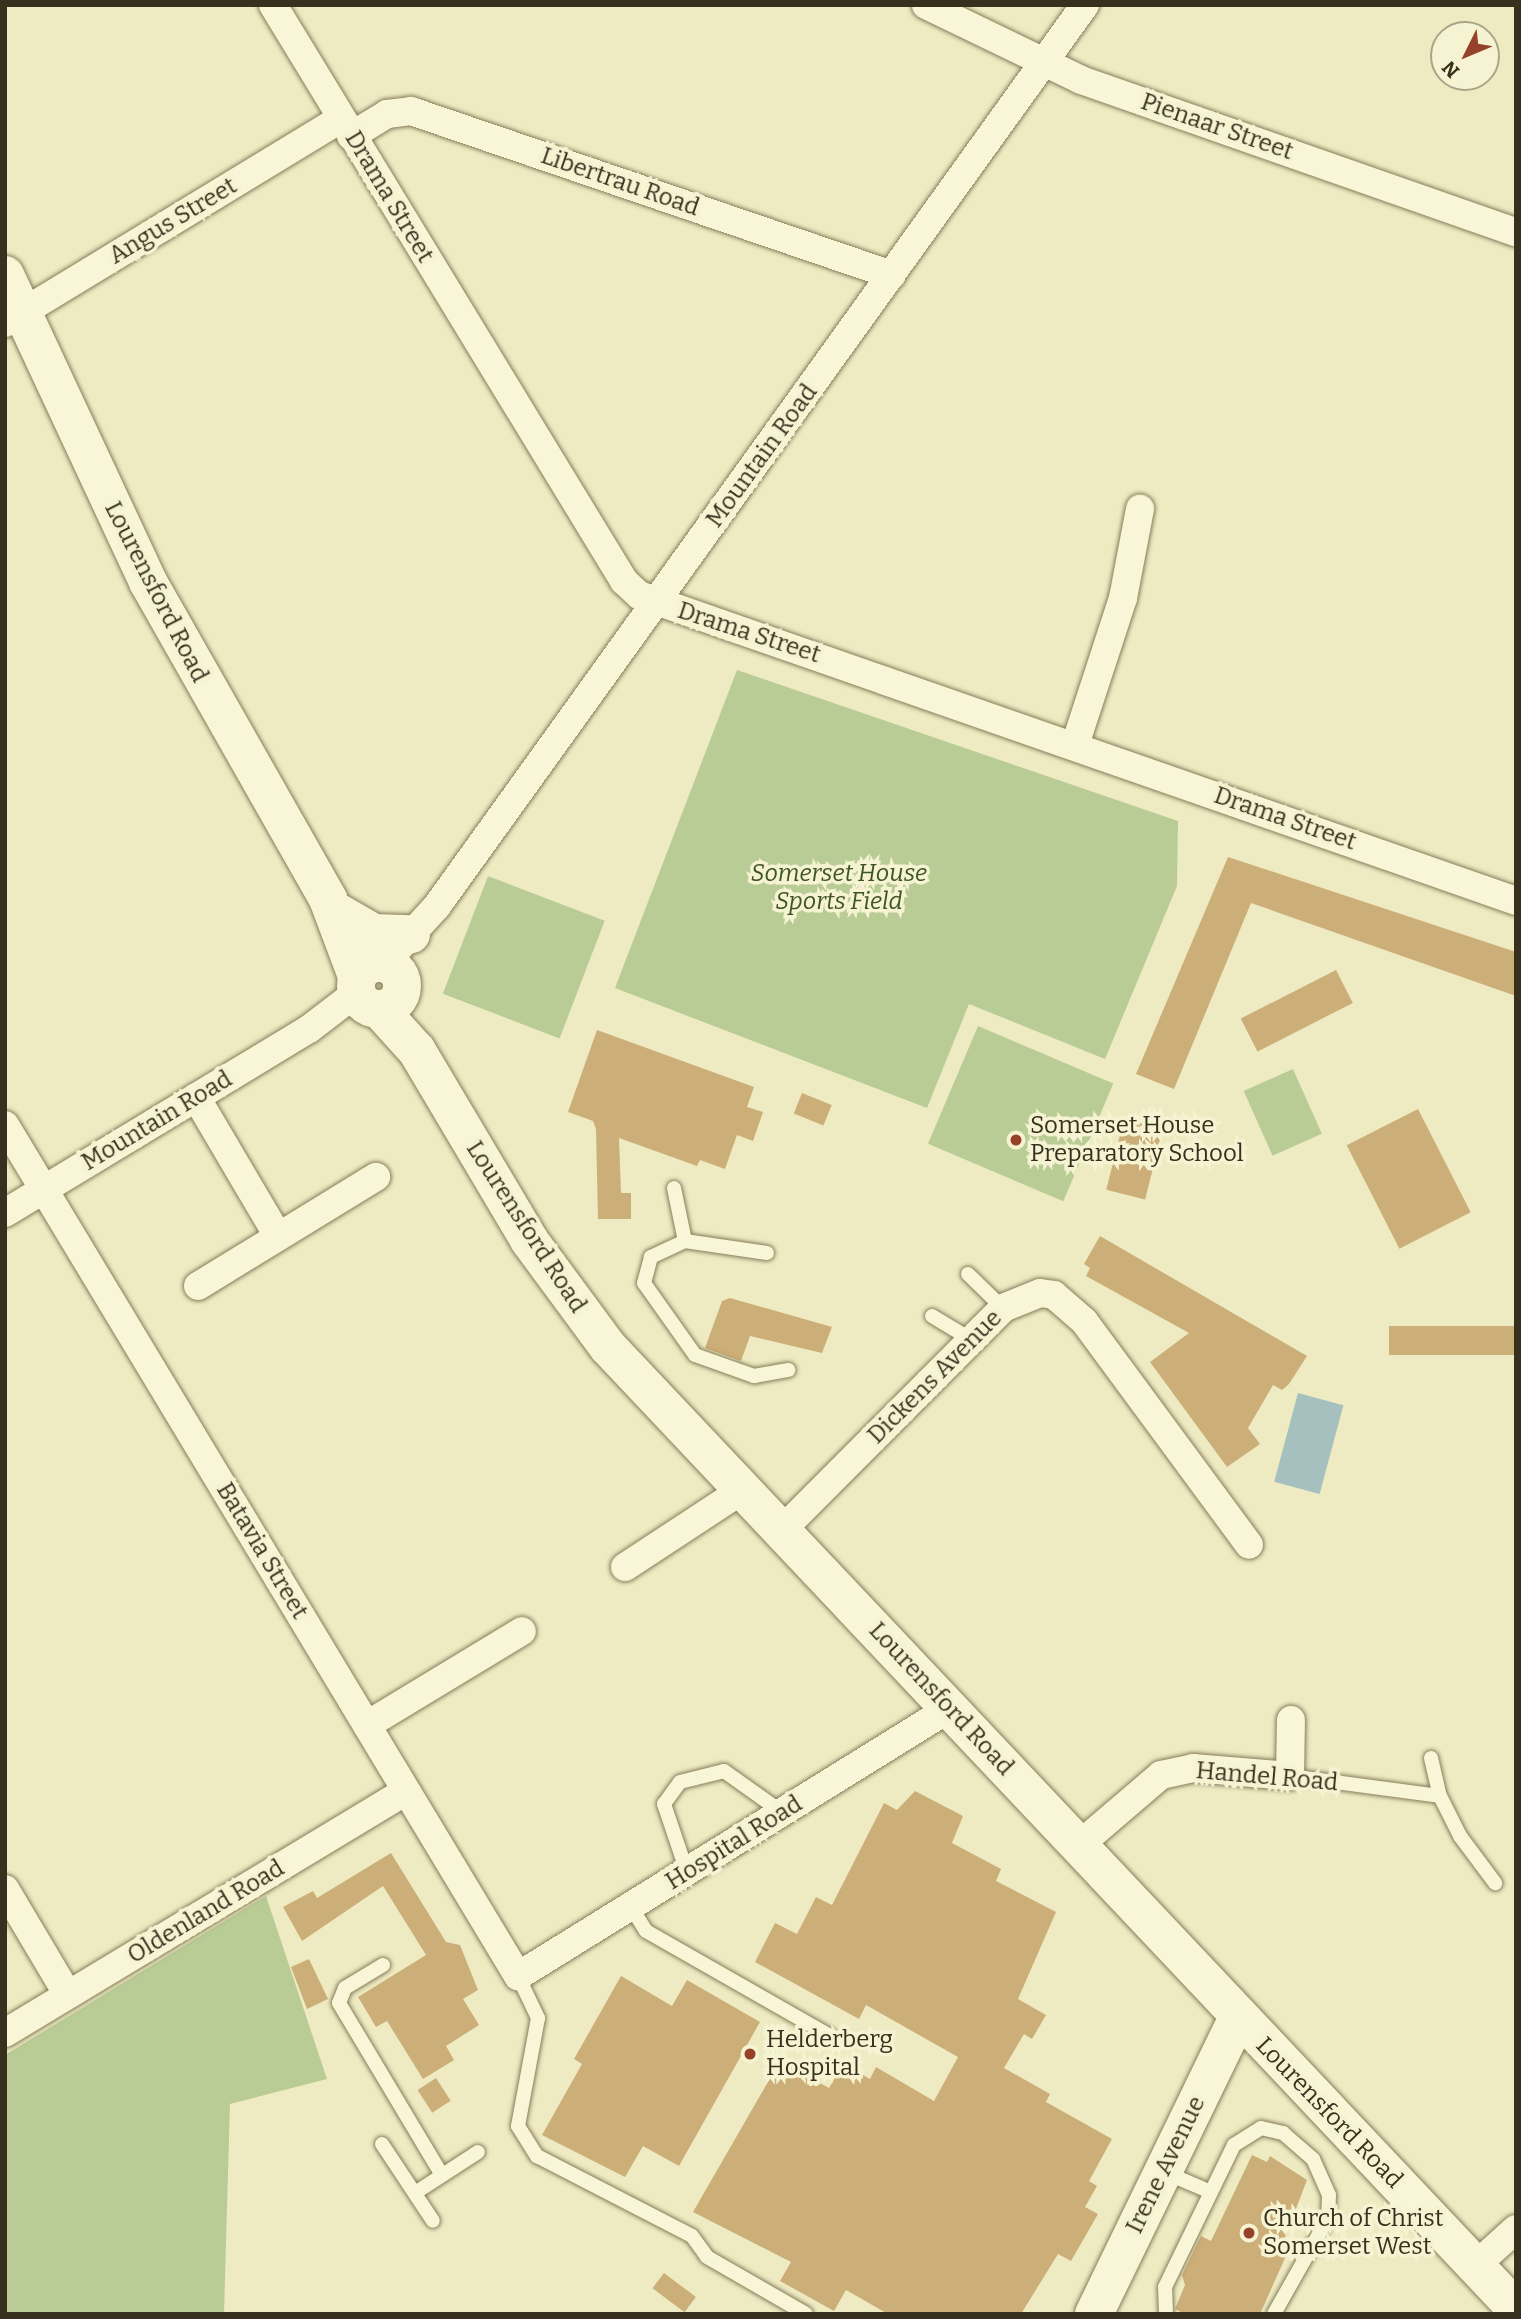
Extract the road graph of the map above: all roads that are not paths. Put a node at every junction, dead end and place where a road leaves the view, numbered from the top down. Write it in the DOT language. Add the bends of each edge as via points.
graph roads {
  1 [pos="273,5"];
  2 [pos="926,5"];
  3 [pos="1085,5"];
  4 [pos="1045,61"];
  5 [pos="346,128"];
  6 [pos="1516,232"];
  7 [pos="5,275"];
  8 [pos="892,275"];
  9 [pos="14,317"];
  10 [pos="1140,509"];
  11 [pos="655,604"];
  12 [pos="1075,745"];
  13 [pos="1516,901"];
  14 [pos="333,906"];
  15 [pos="437,906"];
  16 [pos="411,934"];
  17 [pos="378,985"];
  18 [pos="196,1097"];
  19 [pos="5,1125"];
  20 [pos="376,1177"];
  21 [pos="674,1188"];
  22 [pos="44,1189"];
  23 [pos="5,1213"];
  24 [pos="278,1236"];
  25 [pos="685,1241"];
  26 [pos="767,1253"];
  27 [pos="968,1274"];
  28 [pos="198,1286"];
  29 [pos="1003,1308"];
  30 [pos="932,1317"];
  31 [pos="971,1340"];
  32 [pos="788,1370"];
  33 [pos="742,1490"];
  34 [pos="782,1530"];
  35 [pos="1249,1545"];
  36 [pos="625,1566"];
  37 [pos="522,1631"];
  38 [pos="950,1708"];
  39 [pos="1291,1720"];
  40 [pos="367,1725"];
  41 [pos="1431,1758"];
  42 [pos="1290,1776"];
  43 [pos="406,1791"];
  44 [pos="1440,1796"];
  45 [pos="783,1813"];
  46 [pos="1078,1846"];
  47 [pos="687,1872"];
  48 [pos="1495,1884"];
  49 [pos="5,1889"];
  50 [pos="631,1907"];
  51 [pos="383,1965"];
  52 [pos="518,1976"];
  53 [pos="68,1995"];
  54 [pos="1238,2017"];
  55 [pos="5,2033"];
  56 [pos="830,2036"];
  57 [pos="382,2144"];
  58 [pos="478,2152"];
  59 [pos="1163,2172"];
  60 [pos="442,2175"];
  61 [pos="1211,2192"];
  62 [pos="415,2193"];
  63 [pos="433,2221"];
  64 [pos="1516,2229"];
  65 [pos="1475,2266"];
  66 [pos="1516,2309"];
  67 [pos="806,2314"];
  68 [pos="1094,2314"];
  69 [pos="1166,2314"];
  70 [pos="1274,2314"];
  1 -- 5 [label="street, Drama Street"];
  2 -- 4 [label="street, Pienaar Street"];
  3 -- 4 [label="street, Mountain Road"];
  4 -- 6 [label="street, Pienaar Street"];
  4 -- 8 [label="street, Mountain Road"];
  5 -- 8 [label="street, Libertrau Road" via="411,111"];
  5 -- 9 [label="street, Angus Street"];
  5 -- 11 [label="street, Drama Street" via="624,581"];
  7 -- 9 [label="street, Lourensford Road"];
  8 -- 11 [label="street, Mountain Road"];
  9 -- 14 [label="street, Lourensford Road" via="148,582"];
  10 -- 12 [label="street" via="1123,598"];
  11 -- 12 [label="street, Drama Street" via="761,634"];
  11 -- 15 [label="street, Mountain Road"];
  12 -- 13 [label="street, Drama Street"];
  14 -- 16 [label="street" via="373,933"];
  14 -- 17 [label="street, Lourensford Road"];
  15 -- 16 [label="street, Mountain Road"];
  15 -- 17 [label="street, Mountain Road"];
  16 -- 17 [label="street, Mountain Road"];
  17 -- 18 [label="street, Mountain Road"];
  17 -- 33 [label="street, Lourensford Road" via="578,1311"];
  18 -- 22 [label="street, Mountain Road"];
  18 -- 24 [label="street"];
  19 -- 22 [label="street, Batavia Street"];
  20 -- 24 [label="street"];
  21 -- 25 [label="lane"];
  22 -- 23 [label="street, Mountain Road"];
  22 -- 40 [label="street, Batavia Street"];
  24 -- 28 [label="street"];
  25 -- 26 [label="lane"];
  25 -- 32 [label="lane" via="651,1257 645,1269 644,1283 675,1335 695,1354 730,1371"];
  27 -- 29 [label="lane"];
  29 -- 31 [label="street, Dickens Avenue"];
  29 -- 35 [label="street, Dickens Avenue" via="1040,1293 1069,1305"];
  30 -- 31 [label="lane"];
  31 -- 34 [label="street, Dickens Avenue"];
  33 -- 34 [label="street, Lourensford Road"];
  33 -- 36 [label="street"];
  34 -- 38 [label="street, Lourensford Road"];
  37 -- 40 [label="street"];
  38 -- 45 [label="street, Hospital Road"];
  38 -- 46 [label="street, Lourensford Road"];
  39 -- 42 [label="street"];
  40 -- 43 [label="street, Batavia Street"];
  41 -- 44 [label="lane"];
  42 -- 44 [label="lane, Handel Road"];
  42 -- 46 [label="street, Handel Road" via="1193,1768 1161,1775"];
  43 -- 52 [label="street, Batavia Street"];
  43 -- 53 [label="street, Oldenland Road"];
  44 -- 48 [label="lane"];
  45 -- 47 [label="street, Hospital Road"];
  45 -- 47 [label="lane" via="724,1771 680,1782 664,1804"];
  46 -- 54 [label="street, Lourensford Road"];
  47 -- 50 [label="street, Hospital Road"];
  49 -- 53 [label="street"];
  50 -- 52 [label="street, Hospital Road"];
  50 -- 56 [label="lane" via="646,1931"];
  51 -- 60 [label="lane" via="345,1988 338,2003"];
  52 -- 67 [label="lane" via="538,2018 518,2126 537,2156 692,2236 707,2257"];
  53 -- 55 [label="street, Oldenland Road"];
  54 -- 59 [label="street, Irene Avenue"];
  54 -- 65 [label="street, Lourensford Road"];
  57 -- 62 [label="lane"];
  58 -- 60 [label="lane"];
  59 -- 61 [label="lane"];
  59 -- 68 [label="street, Irene Avenue"];
  60 -- 62 [label="lane"];
  61 -- 69 [label="lane" via="1162,2293"];
  61 -- 70 [label="lane" via="1234,2145 1261,2128 1283,2133 1321,2171 1328,2218"];
  62 -- 63 [label="lane"];
  64 -- 65 [label="street"];
  65 -- 66 [label="street, Lourensford Road"];
}
